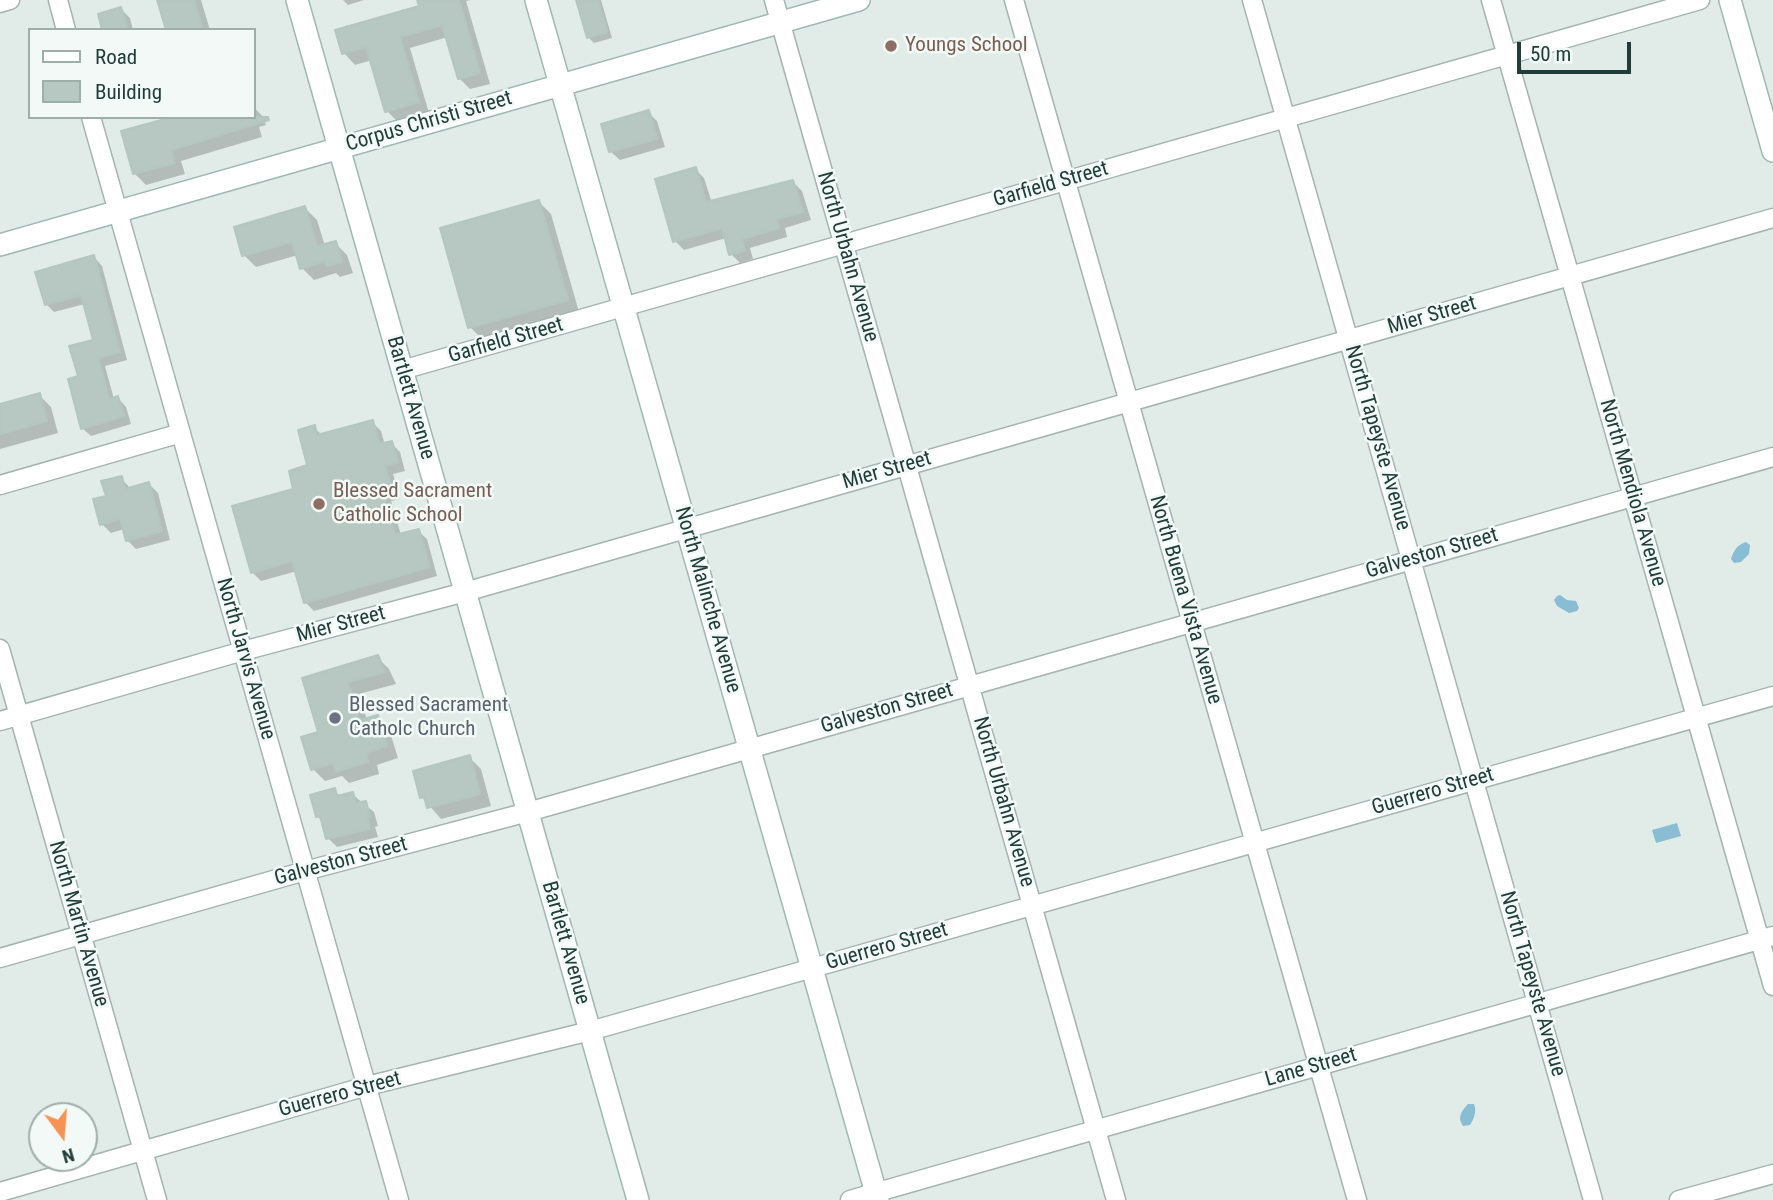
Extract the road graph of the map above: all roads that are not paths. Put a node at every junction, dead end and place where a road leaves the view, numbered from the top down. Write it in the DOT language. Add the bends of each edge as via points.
graph roads {
  1 [pos="10,0"];
  2 [pos="58,0"];
  3 [pos="297,0"];
  4 [pos="536,0"];
  5 [pos="774,0"];
  6 [pos="859,0"];
  7 [pos="1014,0"];
  8 [pos="1252,0"];
  9 [pos="1491,0"];
  10 [pos="1700,0"];
  11 [pos="1730,0"];
  12 [pos="0,3"];
  13 [pos="781,22"];
  14 [pos="65,28"];
  15 [pos="1507,55"];
  16 [pos="560,85"];
  17 [pos="1286,118"];
  18 [pos="92,119"];
  19 [pos="339,148"];
  20 [pos="1773,151"];
  21 [pos="1065,181"];
  22 [pos="118,211"];
  23 [pos="1773,218"];
  24 [pos="844,244"];
  25 [pos="0,245"];
  26 [pos="1570,276"];
  27 [pos="623,307"];
  28 [pos="1349,340"];
  29 [pos="402,370"];
  30 [pos="1129,402"];
  31 [pos="181,433"];
  32 [pos="1773,457"];
  33 [pos="907,466"];
  34 [pos="0,485"];
  35 [pos="1633,497"];
  36 [pos="686,528"];
  37 [pos="1411,560"];
  38 [pos="465,592"];
  39 [pos="1192,622"];
  40 [pos="0,649"];
  41 [pos="243,651"];
  42 [pos="970,686"];
  43 [pos="1773,696"];
  44 [pos="19,715"];
  45 [pos="1696,718"];
  46 [pos="0,721"];
  47 [pos="749,748"];
  48 [pos="1474,781"];
  49 [pos="528,812"];
  50 [pos="1255,843"];
  51 [pos="305,871"];
  52 [pos="1032,906"];
  53 [pos="81,935"];
  54 [pos="1766,938"];
  55 [pos="0,958"];
  56 [pos="811,968"];
  57 [pos="1773,986"];
  58 [pos="1537,1003"];
  59 [pos="590,1031"];
  60 [pos="1318,1066"];
  61 [pos="367,1086"];
  62 [pos="1096,1129"];
  63 [pos="142,1151"];
  64 [pos="1773,1174"];
  65 [pos="0,1192"];
  66 [pos="877,1196"];
  67 [pos="157,1200"];
  68 [pos="399,1200"];
  69 [pos="638,1200"];
  70 [pos="850,1200"];
  71 [pos="1116,1200"];
  72 [pos="1357,1200"];
  73 [pos="1593,1200"];
  74 [pos="1679,1200"];
  1 -- 12 [label="street"];
  2 -- 14 [label="street"];
  3 -- 19 [label="main road, Bartlett Avenue"];
  4 -- 16 [label="main road, North Malinche Avenue"];
  5 -- 13 [label="street, North Urbahn Avenue"];
  6 -- 13 [label="main road, Corpus Christi Street"];
  7 -- 21 [label="street, North Buena Vista Avenue"];
  8 -- 17 [label="street, North Tapeyste Avenue"];
  9 -- 15 [label="street, North Mendiola Avenue"];
  10 -- 15 [label="street, Garfield Street"];
  11 -- 20 [label="main road"];
  13 -- 16 [label="main road, Corpus Christi Street"];
  13 -- 24 [label="street, North Urbahn Avenue"];
  15 -- 17 [label="street, Garfield Street"];
  15 -- 26 [label="street, North Mendiola Avenue"];
  16 -- 19 [label="main road, Corpus Christi Street"];
  16 -- 27 [label="main road, North Malinche Avenue"];
  17 -- 21 [label="street, Garfield Street"];
  17 -- 28 [label="street, North Tapeyste Avenue"];
  18 -- 22 [label="street, North Jarvis Avenue"];
  19 -- 22 [label="main road, Corpus Christi Street"];
  19 -- 29 [label="main road, Bartlett Avenue"];
  21 -- 24 [label="street, Garfield Street"];
  21 -- 30 [label="street, North Buena Vista Avenue"];
  22 -- 25 [label="main road, Corpus Christi Street"];
  22 -- 31 [label="street, North Jarvis Avenue"];
  23 -- 26 [label="street, Mier Street"];
  24 -- 27 [label="street, Garfield Street"];
  24 -- 33 [label="street, North Urbahn Avenue"];
  26 -- 28 [label="street, Mier Street"];
  26 -- 35 [label="street, North Mendiola Avenue"];
  27 -- 29 [label="street, Garfield Street"];
  27 -- 36 [label="main road, North Malinche Avenue"];
  28 -- 30 [label="street, Mier Street"];
  28 -- 37 [label="street, North Tapeyste Avenue"];
  29 -- 38 [label="main road, Bartlett Avenue"];
  30 -- 33 [label="street, Mier Street"];
  30 -- 39 [label="street, North Buena Vista Avenue"];
  31 -- 34 [label="street"];
  31 -- 41 [label="street, North Jarvis Avenue"];
  32 -- 35 [label="street, Galveston Street"];
  33 -- 36 [label="street, Mier Street"];
  33 -- 42 [label="street, North Urbahn Avenue"];
  35 -- 37 [label="street, Galveston Street"];
  35 -- 45 [label="street, North Mendiola Avenue"];
  36 -- 38 [label="street, Mier Street"];
  36 -- 47 [label="main road, North Malinche Avenue"];
  37 -- 39 [label="street, Galveston Street"];
  37 -- 48 [label="street, North Tapeyste Avenue"];
  38 -- 41 [label="street, Mier Street"];
  38 -- 49 [label="main road, Bartlett Avenue"];
  39 -- 42 [label="street, Galveston Street"];
  39 -- 50 [label="street, North Buena Vista Avenue"];
  40 -- 44 [label="street, North Martin Avenue"];
  41 -- 44 [label="street, Mier Street"];
  41 -- 51 [label="street, North Jarvis Avenue"];
  42 -- 47 [label="street, Galveston Street"];
  42 -- 52 [label="street, North Urbahn Avenue"];
  43 -- 45 [label="street, Guerrero Street"];
  44 -- 46 [label="street, Mier Street"];
  44 -- 53 [label="street, North Martin Avenue"];
  45 -- 48 [label="street, Guerrero Street"];
  45 -- 54 [label="street, North Mendiola Avenue"];
  47 -- 49 [label="street, Galveston Street"];
  47 -- 56 [label="main road, North Malinche Avenue"];
  48 -- 50 [label="street, Guerrero Street"];
  48 -- 58 [label="street, North Tapeyste Avenue"];
  49 -- 51 [label="street, Galveston Street"];
  49 -- 59 [label="main road, Bartlett Avenue"];
  50 -- 52 [label="street, Guerrero Street"];
  50 -- 60 [label="street, North Buena Vista Avenue"];
  51 -- 53 [label="street, Galveston Street"];
  51 -- 61 [label="street, North Jarvis Avenue"];
  52 -- 56 [label="street, Guerrero Street"];
  52 -- 62 [label="street, North Urbahn Avenue"];
  53 -- 55 [label="street, Galveston Street"];
  53 -- 63 [label="street, North Martin Avenue"];
  54 -- 57 [label="street, North Mendiola Avenue"];
  54 -- 58 [label="street, Lane Street"];
  56 -- 59 [label="street, Guerrero Street"];
  56 -- 66 [label="main road, North Malinche Avenue"];
  58 -- 60 [label="street, Lane Street"];
  58 -- 73 [label="street, North Tapeyste Avenue"];
  59 -- 61 [label="street, Guerrero Street"];
  59 -- 69 [label="main road, Bartlett Avenue"];
  60 -- 62 [label="street, Lane Street"];
  60 -- 72 [label="street, North Buena Vista Avenue"];
  61 -- 63 [label="street, Guerrero Street"];
  61 -- 68 [label="street, North Jarvis Avenue"];
  62 -- 66 [label="street, Lane Street"];
  62 -- 71 [label="street, North Urbahn Avenue"];
  63 -- 65 [label="street, Guerrero Street"];
  63 -- 67 [label="street, North Martin Avenue"];
  64 -- 74 [label="street"];
  66 -- 70 [label="street, Lane Street"];
}
